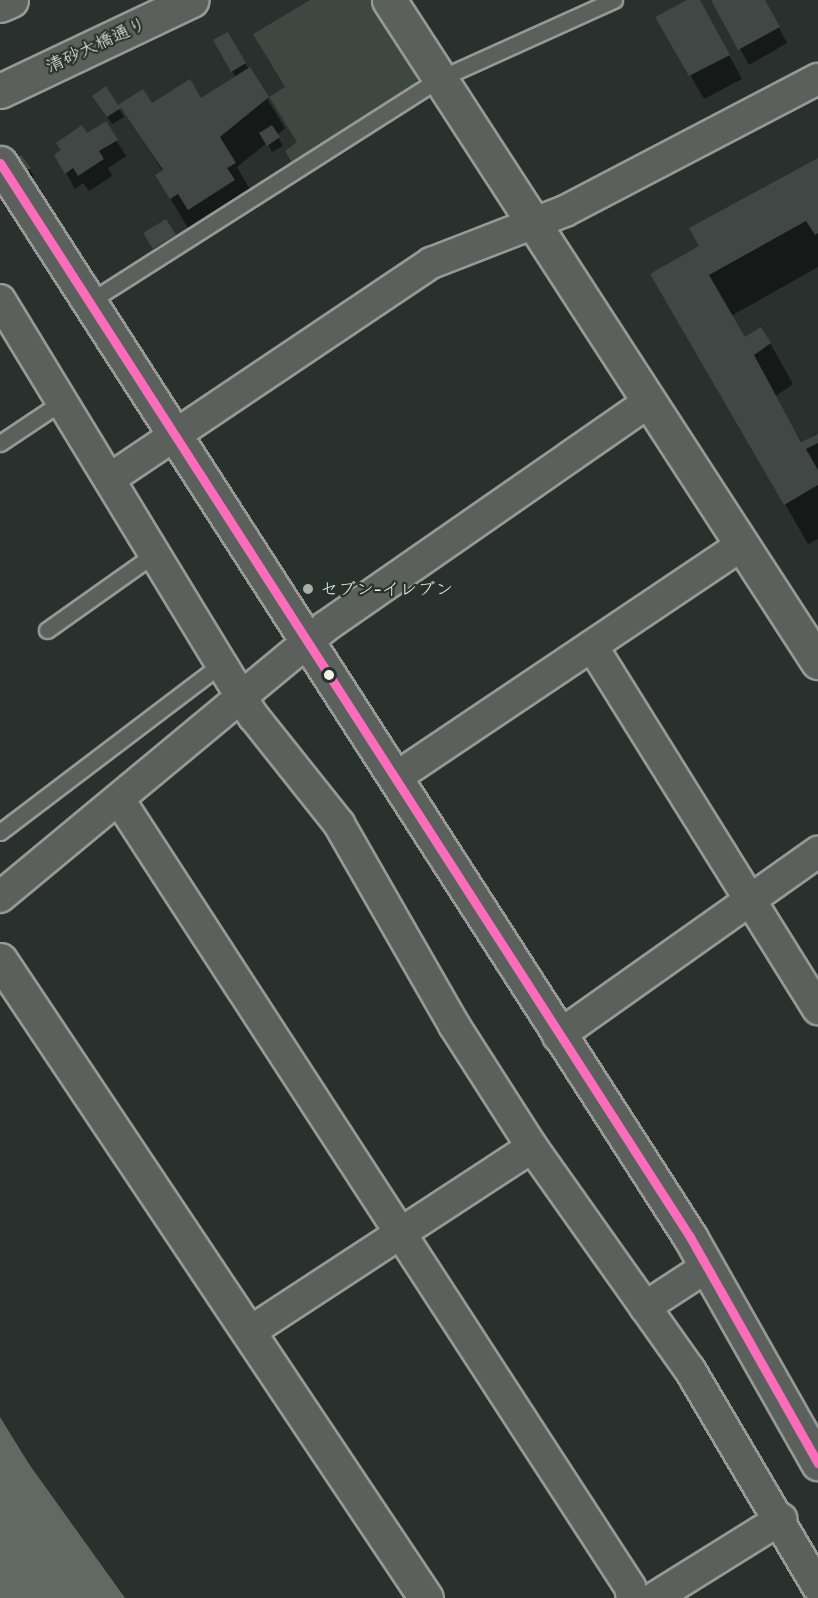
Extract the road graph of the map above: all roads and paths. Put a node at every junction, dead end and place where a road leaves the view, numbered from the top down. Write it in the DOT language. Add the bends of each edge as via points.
graph roads {
  1 [pos="11,0"];
  2 [pos="192,0"];
  3 [pos="389,0"];
  4 [pos="614,0"];
  5 [pos="0,5"];
  6 [pos="441,78"];
  7 [pos="818,79"];
  8 [pos="0,91"];
  9 [pos="0,164"];
  10 [pos="533,221"];
  11 [pos="0,300"];
  12 [pos="88,302"];
  13 [pos="63,401"];
  14 [pos="649,402"];
  15 [pos="174,436"];
  16 [pos="0,443"];
  17 [pos="111,478"];
  18 [pos="743,544"];
  19 [pos="157,552"];
  20 [pos="47,630"];
  21 [pos="306,642"];
  22 [pos="592,646"];
  23 [pos="815,650"];
  24 [pos="223,663"];
  25 [pos="244,698"];
  26 [pos="395,778"];
  27 [pos="120,801"];
  28 [pos="0,832"];
  29 [pos="818,852"];
  30 [pos="0,897"];
  31 [pos="750,899"];
  32 [pos="0,960"];
  33 [pos="818,1009"];
  34 [pos="558,1036"];
  35 [pos="531,1147"];
  36 [pos="401,1232"];
  37 [pos="708,1266"];
  38 [pos="645,1308"];
  39 [pos="248,1333"];
  40 [pos="818,1463"];
  41 [pos="781,1519"];
  42 [pos="818,1587"];
  43 [pos="426,1598"];
  44 [pos="632,1598"];
  45 [pos="654,1598"];
  1 -- 5 [label="main road"];
  2 -- 8 [label="main road, 清砂大橋通り"];
  3 -- 6 [label="main road"];
  4 -- 6 [label="lane"];
  6 -- 10 [label="main road"];
  6 -- 12 [label="lane"];
  7 -- 10 [label="street" via="565,210"];
  9 -- 12 [label="main road"];
  10 -- 14 [label="main road"];
  10 -- 15 [label="street" via="431,263"];
  11 -- 13 [label="street"];
  12 -- 15 [label="main road"];
  13 -- 16 [label="lane"];
  13 -- 17 [label="street"];
  14 -- 18 [label="main road"];
  14 -- 21 [label="street"];
  15 -- 17 [label="street"];
  15 -- 21 [label="main road"];
  17 -- 19 [label="street"];
  18 -- 22 [label="street"];
  18 -- 23 [label="main road"];
  19 -- 20 [label="lane"];
  19 -- 24 [label="street"];
  21 -- 25 [label="street"];
  21 -- 26 [label="main road"];
  22 -- 26 [label="street"];
  22 -- 31 [label="street"];
  24 -- 25 [label="street"];
  24 -- 28 [label="lane"];
  25 -- 27 [label="street"];
  25 -- 35 [label="street" via="339,824 454,1025"];
  26 -- 34 [label="main road"];
  27 -- 30 [label="street"];
  27 -- 36 [label="street"];
  29 -- 31 [label="street"];
  31 -- 33 [label="street"];
  31 -- 34 [label="street"];
  32 -- 39 [label="main road"];
  34 -- 37 [label="main road"];
  35 -- 36 [label="street"];
  35 -- 38 [label="street"];
  36 -- 39 [label="street"];
  36 -- 44 [label="street" via="630,1587"];
  37 -- 38 [label="street"];
  37 -- 40 [label="main road"];
  38 -- 41 [label="street" via="711,1402"];
  39 -- 43 [label="main road"];
  41 -- 42 [label="street"];
  41 -- 45 [label="street"];
}
